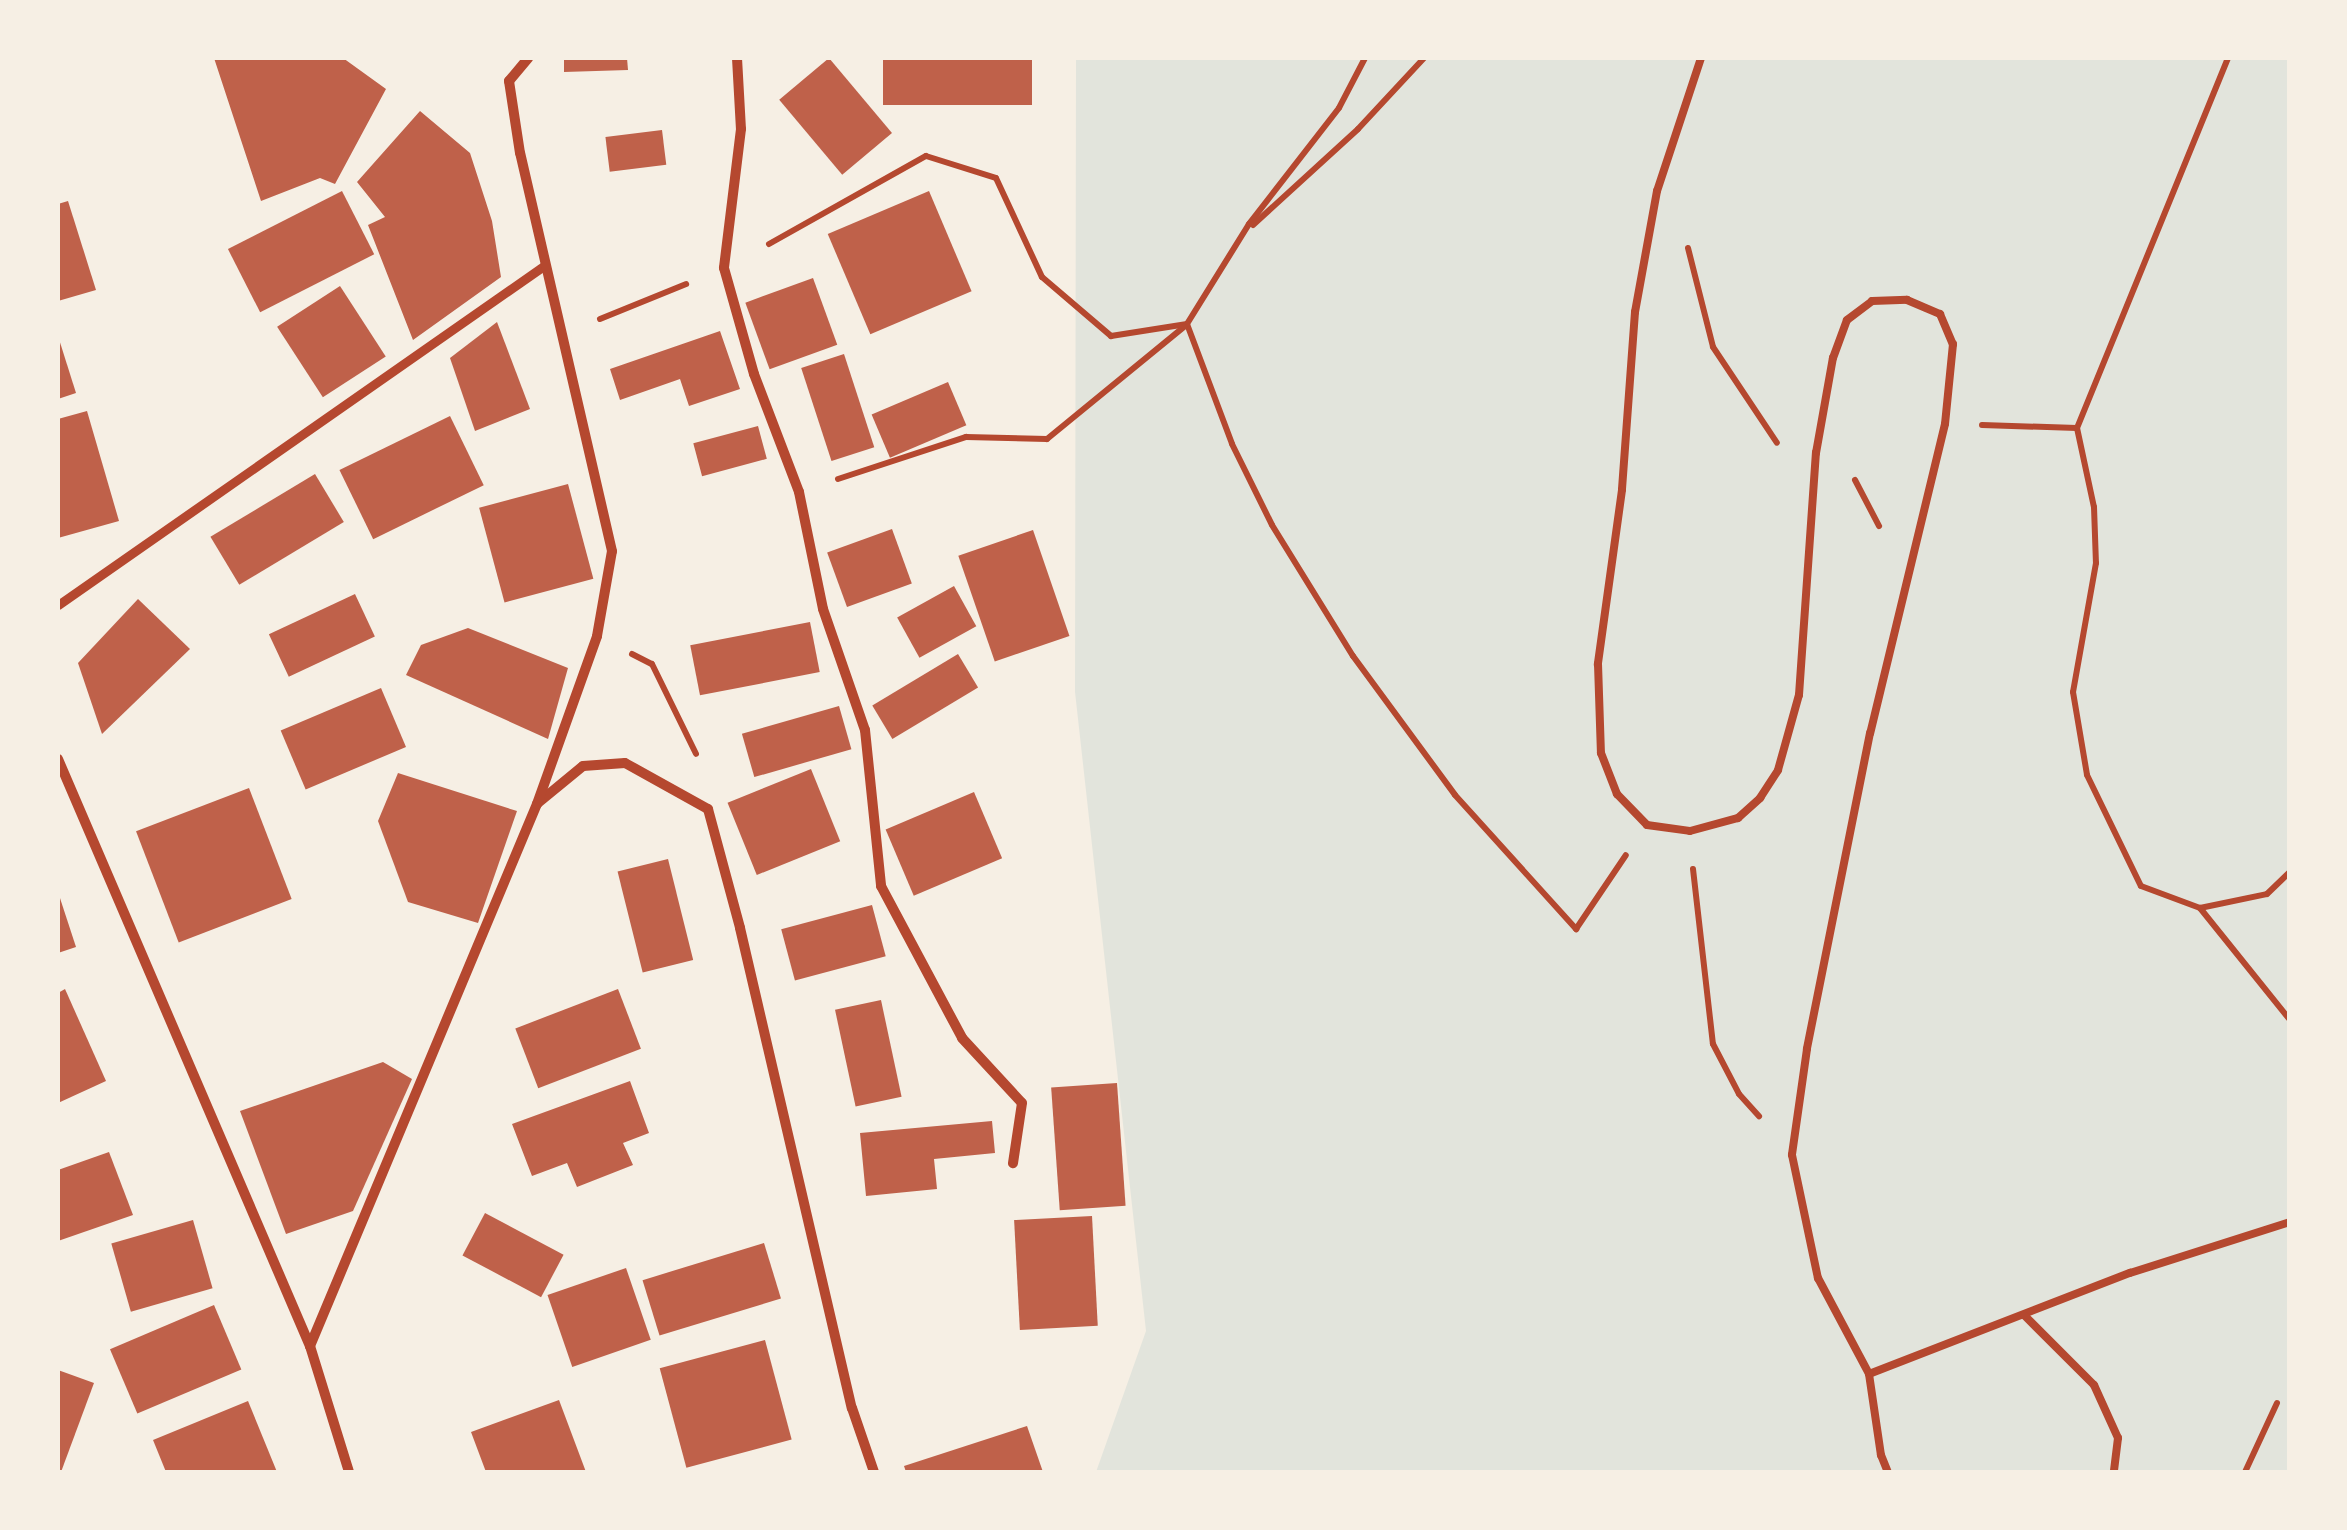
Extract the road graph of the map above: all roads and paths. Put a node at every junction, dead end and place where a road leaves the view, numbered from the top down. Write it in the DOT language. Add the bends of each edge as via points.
graph roads {
  1 [pos="528,58"];
  2 [pos="737,58"];
  3 [pos="1364,58"];
  4 [pos="1424,58"];
  5 [pos="1701,58"];
  6 [pos="2228,58"];
  7 [pos="1658,191"];
  8 [pos="1244,232"];
  9 [pos="545,265"];
  10 [pos="724,268"];
  11 [pos="1187,324"];
  12 [pos="562,334"];
  13 [pos="1945,424"];
  14 [pos="2077,428"];
  15 [pos="1820,431"];
  16 [pos="1816,454"];
  17 [pos="799,492"];
  18 [pos="1910,567"];
  19 [pos="58,605"];
  20 [pos="597,636"];
  21 [pos="58,759"];
  22 [pos="537,804"];
  23 [pos="708,809"];
  24 [pos="1646,824"];
  25 [pos="1690,831"];
  26 [pos="2290,872"];
  27 [pos="2200,908"];
  28 [pos="2290,1020"];
  29 [pos="1792,1156"];
  30 [pos="1013,1163"];
  31 [pos="2290,1222"];
  32 [pos="2024,1314"];
  33 [pos="310,1346"];
  34 [pos="1868,1374"];
  35 [pos="2278,1403"];
  36 [pos="350,1472"];
  37 [pos="874,1472"];
  38 [pos="1888,1472"];
  39 [pos="2114,1472"];
  40 [pos="2245,1472"];
  1 -- 9 [label="street" via="509,81"];
  2 -- 10 [label="street" via="741,129"];
  3 -- 8 [label="path" via="1340,108"];
  4 -- 8 [label="path" via="1358,129"];
  5 -- 7 [label="lane"];
  6 -- 14 [label="path"];
  7 -- 16 [label="path" via="1690,252 1713,347 1778,446"];
  7 -- 24 [label="lane" via="1635,312 1622,490 1598,664 1601,753 1617,794"];
  8 -- 11 [label="path"];
  9 -- 12 [label="street"];
  9 -- 19 [label="street"];
  10 -- 11 [label="path" via="926,156 996,178 1042,277 1111,336"];
  10 -- 12 [label="path"];
  10 -- 17 [label="street" via="754,374"];
  11 -- 17 [label="path" via="1046,439 966,436"];
  11 -- 24 [label="path" via="1232,444 1272,525 1353,656 1456,796 1576,929"];
  12 -- 20 [label="street" via="612,551"];
  13 -- 14 [label="path"];
  13 -- 15 [label="lane" via="1953,344 1940,314 1907,300 1872,301 1847,320"];
  13 -- 18 [label="lane"];
  14 -- 27 [label="path" via="2094,507 2096,563 2073,692 2087,775 2140,886"];
  15 -- 16 [label="lane"];
  15 -- 18 [label="path" via="1831,436 1888,542"];
  16 -- 25 [label="lane" via="1799,694 1778,770 1738,818"];
  17 -- 30 [label="street" via="823,609 866,730 881,886 962,1038 1022,1103"];
  18 -- 29 [label="lane" via="1844,863"];
  20 -- 22 [label="street"];
  20 -- 23 [label="path" via="652,664 694,745"];
  21 -- 33 [label="street"];
  22 -- 23 [label="street" via="584,766 625,763"];
  22 -- 33 [label="street"];
  23 -- 37 [label="street" via="852,1408"];
  24 -- 25 [label="lane"];
  25 -- 29 [label="path" via="1713,1044 1739,1094"];
  26 -- 27 [label="path" via="2266,894"];
  27 -- 28 [label="path"];
  29 -- 34 [label="lane" via="1818,1278"];
  31 -- 32 [label="lane"];
  32 -- 34 [label="lane"];
  32 -- 39 [label="lane" via="2094,1385 2118,1438"];
  33 -- 36 [label="street"];
  34 -- 38 [label="lane"];
  35 -- 40 [label="path"];
}
